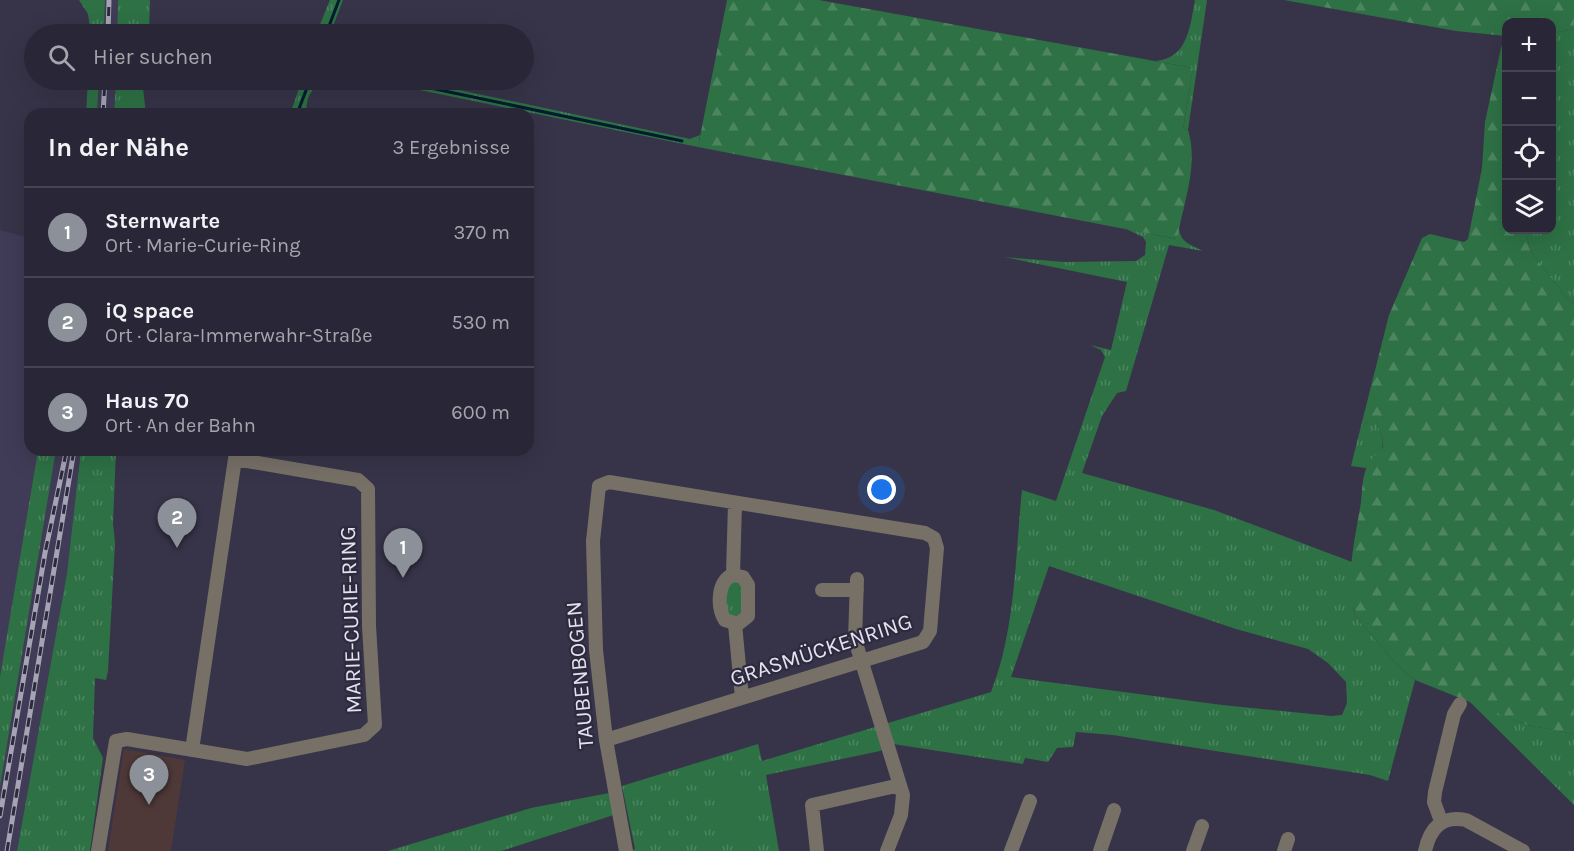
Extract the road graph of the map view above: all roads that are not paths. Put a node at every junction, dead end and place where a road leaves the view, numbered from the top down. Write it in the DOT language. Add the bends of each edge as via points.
graph roads {
  1 [pos="235,456"];
  2 [pos="240,456"];
  3 [pos="596,493"];
  4 [pos="735,503"];
  5 [pos="733,575"];
  6 [pos="822,590"];
  7 [pos="735,624"];
  8 [pos="862,661"];
  9 [pos="742,698"];
  10 [pos="1460,704"];
  11 [pos="606,740"];
  12 [pos="192,750"];
  13 [pos="900,785"];
  14 [pos="1030,801"];
  15 [pos="1114,810"];
  16 [pos="1441,821"];
  17 [pos="1202,826"];
  18 [pos="98,851"];
  19 [pos="626,851"];
  20 [pos="817,851"];
  21 [pos="886,851"];
  22 [pos="1011,851"];
  23 [pos="1100,851"];
  24 [pos="1193,851"];
  25 [pos="1425,851"];
  26 [pos="1523,851"];
  1 -- 12 [label="street"];
  2 -- 12 [label="street, MARIE-CURIE-RING" via="358,480 368,489 369,626 375,725 364,735 252,758"];
  3 -- 4 [label="street, GRASMÜCKENRING" via="602,483 609,482"];
  3 -- 11 [label="street, TAUBENBOGEN" via="594,609"];
  4 -- 5 [label="street"];
  4 -- 8 [label="street, GRASMÜCKENRING" via="925,533 934,538 937,548 929,635 923,642"];
  5 -- 7 [label="street" via="721,585 721,612 725,620"];
  5 -- 7 [label="street" via="743,577 748,589 748,615"];
  6 -- 8 [label="street" via="857,584 853,633"];
  7 -- 9 [label="street"];
  8 -- 9 [label="street, GRASMÜCKENRING"];
  8 -- 13 [label="street"];
  9 -- 11 [label="street, GRASMÜCKENRING"];
  10 -- 16 [label="street" via="1454,714 1435,792 1434,802"];
  11 -- 19 [label="street, TAUBENBOGEN"];
  12 -- 18 [label="street, MARIE-CURIE-RING" via="127,739 114,744"];
  13 -- 20 [label="street" via="812,805"];
  13 -- 21 [label="street" via="903,804"];
  14 -- 22 [label="street"];
  15 -- 23 [label="street"];
  16 -- 25 [label="street" via="1432,831"];
  16 -- 26 [label="street" via="1466,820"];
  17 -- 24 [label="street"];
}
